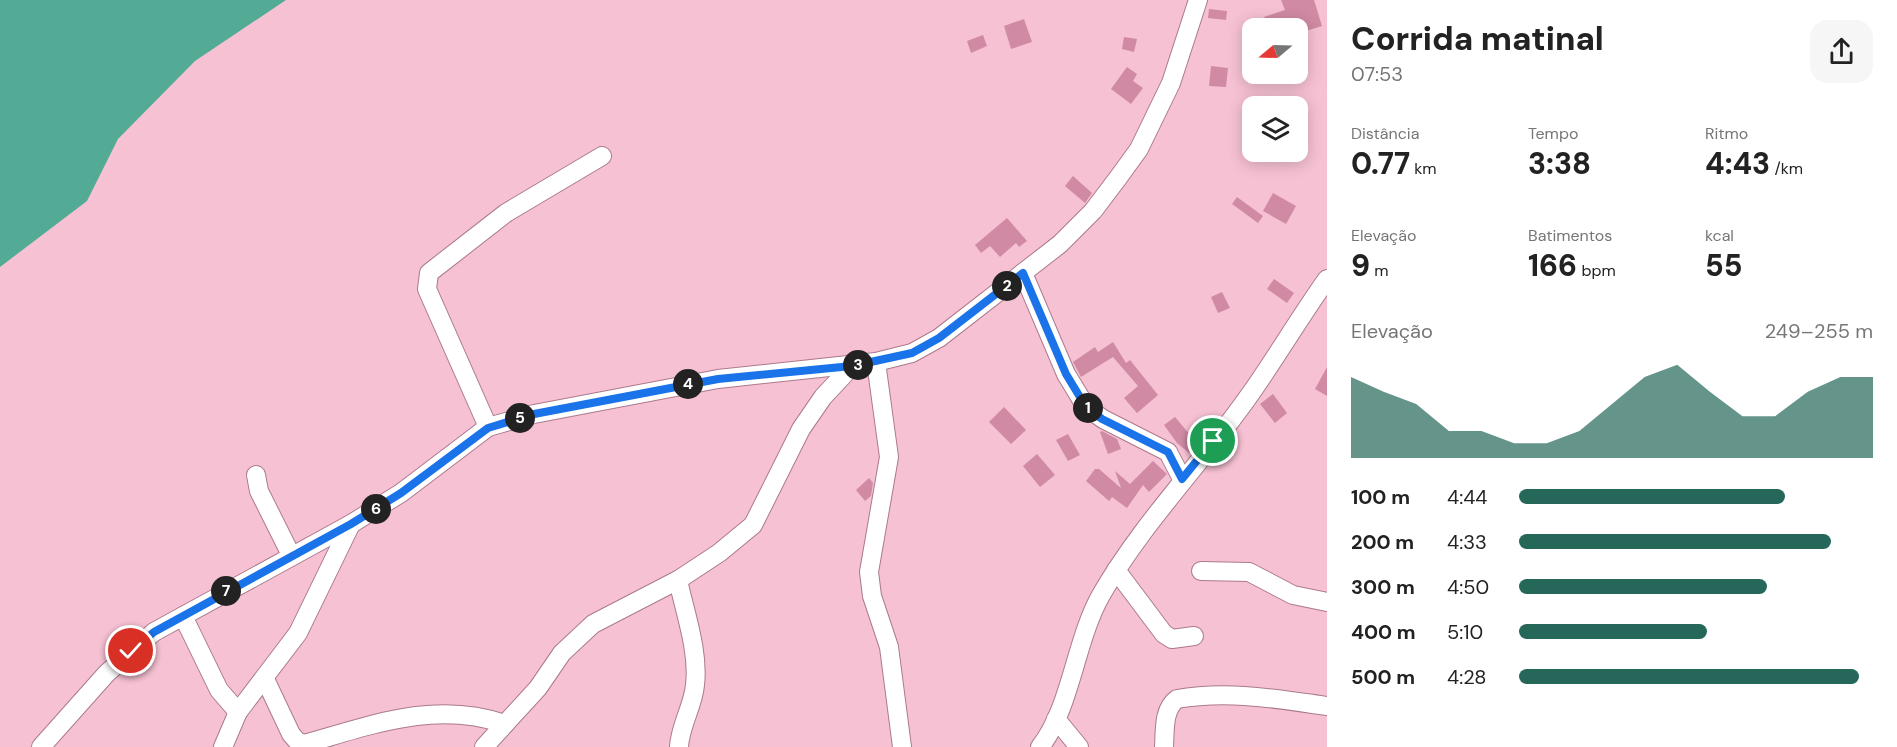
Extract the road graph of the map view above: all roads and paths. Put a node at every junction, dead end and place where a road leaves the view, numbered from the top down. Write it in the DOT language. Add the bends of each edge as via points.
graph roads {
  1 [pos="1198,0"];
  2 [pos="602,156"];
  3 [pos="1023,273"];
  4 [pos="1327,279"];
  5 [pos="876,362"];
  6 [pos="852,366"];
  7 [pos="488,428"];
  8 [pos="256,475"];
  9 [pos="1182,479"];
  10 [pos="351,524"];
  11 [pos="291,555"];
  12 [pos="1116,570"];
  13 [pos="1201,571"];
  14 [pos="678,580"];
  15 [pos="1327,602"];
  16 [pos="183,616"];
  17 [pos="1194,636"];
  18 [pos="265,679"];
  19 [pos="1327,706"];
  20 [pos="238,712"];
  21 [pos="1056,719"];
  22 [pos="505,724"];
  23 [pos="42,747"];
  24 [pos="223,747"];
  25 [pos="484,747"];
  26 [pos="679,747"];
  27 [pos="902,747"];
  28 [pos="1040,747"];
  29 [pos="1079,747"];
  30 [pos="1164,747"];
  1 -- 3 [label="street" via="1171,83 1138,149 1093,211"];
  2 -- 7 [label="street" via="506,213 429,273 428,289"];
  3 -- 5 [label="street" via="939,338 912,353"];
  3 -- 9 [label="street" via="1066,374 1086,407 1168,452"];
  4 -- 9 [label="street" via="1251,393"];
  5 -- 6 [label="street"];
  5 -- 27 [label="street" via="889,457 869,572 872,596 889,647"];
  6 -- 7 [label="street" via="718,379 534,414"];
  6 -- 14 [label="street" via="823,397 801,429 753,525"];
  7 -- 10 [label="street" via="401,493"];
  8 -- 11 [label="street" via="259,491"];
  9 -- 12 [label="street"];
  10 -- 11 [label="street"];
  10 -- 18 [label="street" via="298,633"];
  11 -- 16 [label="street"];
  12 -- 17 [label="street" via="1164,634 1172,639"];
  12 -- 21 [label="street" via="1088,624"];
  13 -- 15 [label="street" via="1249,572 1293,595"];
  14 -- 22 [label="street" via="593,624 562,653 538,688"];
  14 -- 26 [label="street" via="694,653 696,682"];
  16 -- 20 [label="street" via="219,690"];
  16 -- 23 [label="street" via="131,651"];
  18 -- 20 [label="street"];
  18 -- 22 [label="street" via="291,734 304,744 412,716 460,713"];
  19 -- 30 [label="street" via="1231,695 1177,699 1167,713"];
  20 -- 24 [label="street"];
  21 -- 28 [label="street"];
  21 -- 29 [label="street"];
  22 -- 25 [label="street"];
}
